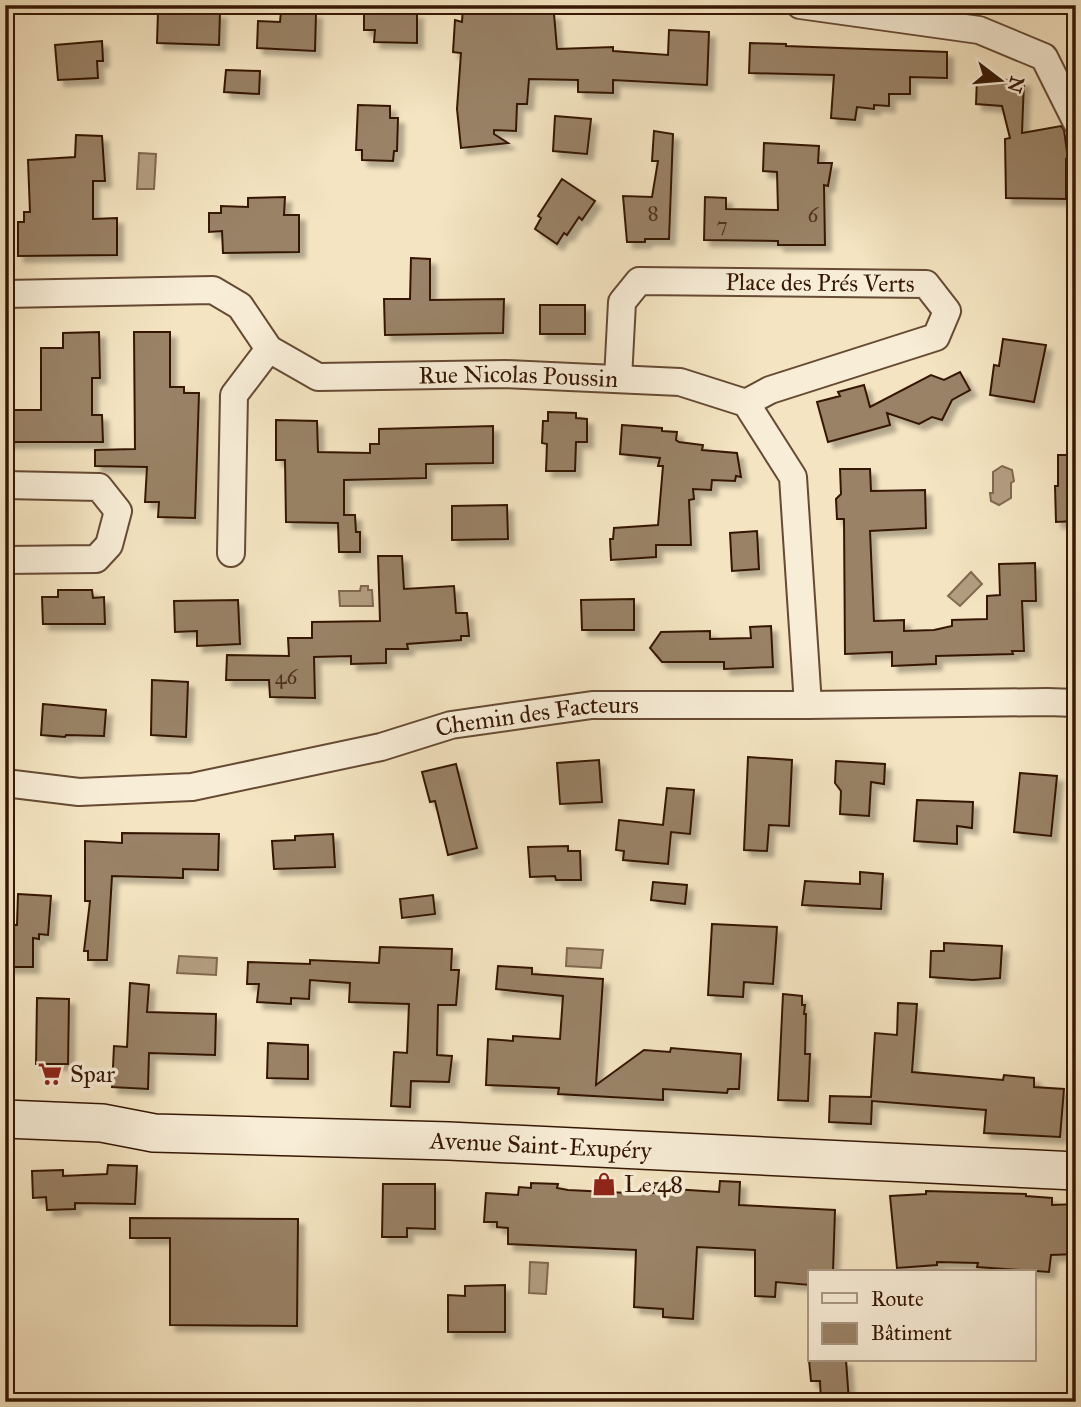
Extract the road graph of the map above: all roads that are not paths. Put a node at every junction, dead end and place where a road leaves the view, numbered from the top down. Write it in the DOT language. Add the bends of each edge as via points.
graph roads {
  1 [pos="800,5"];
  2 [pos="1076,121"];
  3 [pos="5,294"];
  4 [pos="269,349"];
  5 [pos="618,379"];
  6 [pos="746,403"];
  7 [pos="5,485"];
  8 [pos="231,554"];
  9 [pos="5,560"];
  10 [pos="1076,704"];
  11 [pos="808,705"];
  12 [pos="5,783"];
  13 [pos="5,1119"];
  14 [pos="1076,1171"];
  1 -- 2 [label="street" via="979,30 1044,57"];
  3 -- 4 [label="street, Rue Nicolas Poussin" via="212,290 240,306"];
  4 -- 5 [label="street, Rue Nicolas Poussin" via="318,377 505,374"];
  4 -- 8 [label="street" via="234,395"];
  5 -- 6 [label="street, Rue Nicolas Poussin" via="680,382"];
  5 -- 6 [label="street, Place des Prés Verts" via="622,302 639,281 926,284 947,311 936,337 770,390"];
  6 -- 11 [label="street" via="793,477"];
  7 -- 9 [label="street" via="99,487 118,511 109,545 96,559"];
  10 -- 11 [label="street, Chemin des Facteurs"];
  11 -- 12 [label="street, Chemin des Facteurs" via="592,705 451,725 381,747 192,787 79,792"];
  13 -- 14 [label="main road, Avenue Saint-Exupéry" via="102,1123 154,1133 449,1141"];
}
